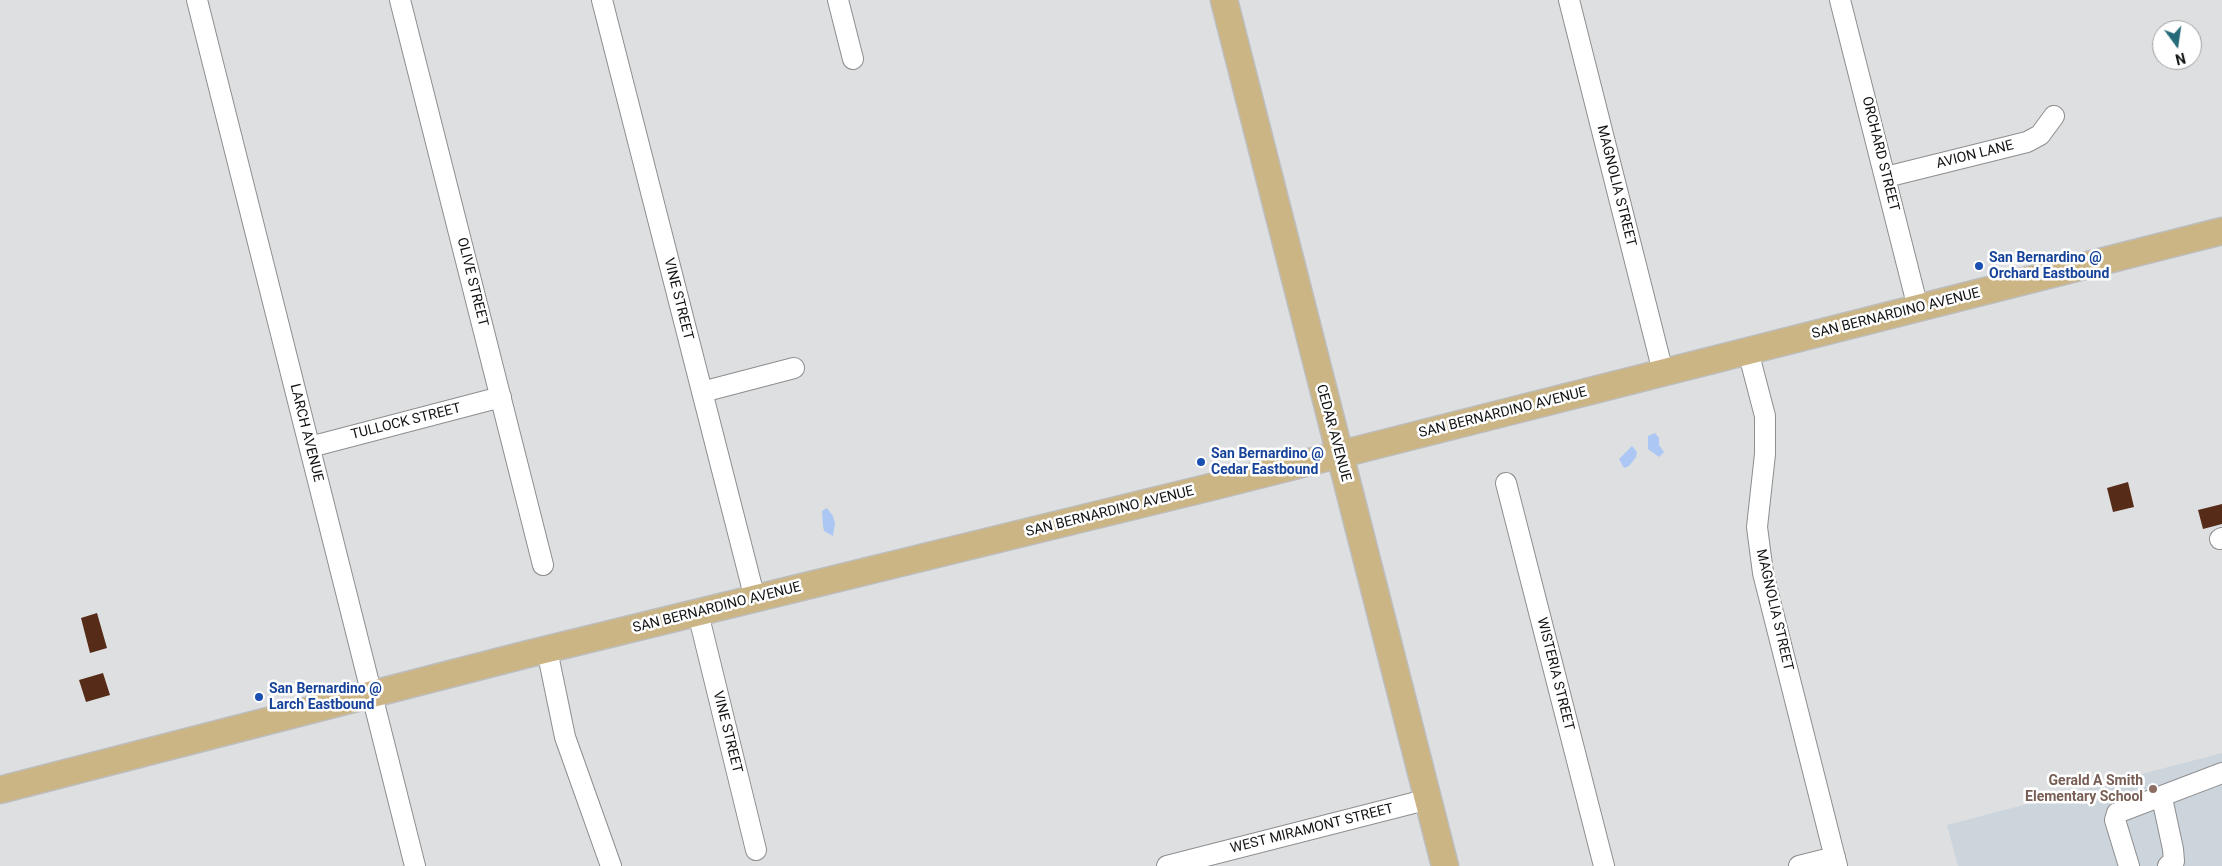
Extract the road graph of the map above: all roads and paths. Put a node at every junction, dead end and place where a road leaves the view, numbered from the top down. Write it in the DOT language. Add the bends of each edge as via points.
graph roads {
  1 [pos="197,0"];
  2 [pos="400,0"];
  3 [pos="602,0"];
  4 [pos="838,0"];
  5 [pos="1224,0"];
  6 [pos="1569,0"];
  7 [pos="1840,0"];
  8 [pos="853,59"];
  9 [pos="2054,116"];
  10 [pos="1886,177"];
  11 [pos="2222,232"];
  12 [pos="1918,308"];
  13 [pos="1748,351"];
  14 [pos="794,368"];
  15 [pos="1663,372"];
  16 [pos="702,392"];
  17 [pos="501,398"];
  18 [pos="310,447"];
  19 [pos="1338,454"];
  20 [pos="1506,483"];
  21 [pos="543,565"];
  22 [pos="756,599"];
  23 [pos="698,613"];
  24 [pos="547,650"];
  25 [pos="373,695"];
  26 [pos="2222,773"];
  27 [pos="0,790"];
  28 [pos="2162,798"];
  29 [pos="1429,799"];
  30 [pos="756,850"];
  31 [pos="1836,862"];
  32 [pos="415,866"];
  33 [pos="611,866"];
  34 [pos="1167,866"];
  35 [pos="1445,866"];
  36 [pos="1604,866"];
  37 [pos="1799,866"];
  38 [pos="2129,866"];
  39 [pos="2168,866"];
  1 -- 18 [label="street, LARCH AVENUE"];
  2 -- 17 [label="street, OLIVE STREET"];
  3 -- 16 [label="street, VINE STREET"];
  4 -- 8 [label="street"];
  5 -- 19 [label="main road, CEDAR AVENUE"];
  6 -- 15 [label="street, MAGNOLIA STREET"];
  7 -- 10 [label="street, ORCHARD STREET"];
  9 -- 10 [label="street, AVION LANE" via="2040,135 2027,142"];
  10 -- 12 [label="street, ORCHARD STREET"];
  11 -- 12 [label="main road, SAN BERNARDINO AVENUE"];
  12 -- 13 [label="main road, SAN BERNARDINO AVENUE"];
  13 -- 15 [label="main road, SAN BERNARDINO AVENUE"];
  13 -- 31 [label="street, MAGNOLIA STREET" via="1765,416 1765,454 1757,527 1763,573"];
  14 -- 16 [label="street"];
  15 -- 19 [label="main road, SAN BERNARDINO AVENUE"];
  16 -- 22 [label="street, VINE STREET"];
  17 -- 18 [label="street, TULLOCK STREET"];
  17 -- 21 [label="street, OLIVE STREET"];
  18 -- 25 [label="street, LARCH AVENUE"];
  19 -- 22 [label="main road, SAN BERNARDINO AVENUE"];
  19 -- 29 [label="main road, CEDAR AVENUE"];
  20 -- 36 [label="street, WISTERIA STREET"];
  22 -- 23 [label="main road, SAN BERNARDINO AVENUE"];
  23 -- 24 [label="main road, SAN BERNARDINO AVENUE"];
  23 -- 30 [label="street, VINE STREET"];
  24 -- 25 [label="main road, SAN BERNARDINO AVENUE"];
  24 -- 33 [label="street" via="565,737"];
  25 -- 27 [label="main road, SAN BERNARDINO AVENUE"];
  25 -- 32 [label="street, LARCH AVENUE"];
  26 -- 28 [label="street"];
  28 -- 38 [label="street" via="2117,813 2115,820"];
  28 -- 39 [label="street" via="2173,848 2174,861"];
  29 -- 34 [label="street, WEST MIRAMONT STREET"];
  29 -- 35 [label="main road, CEDAR AVENUE"];
  31 -- 37 [label="street"];
}
